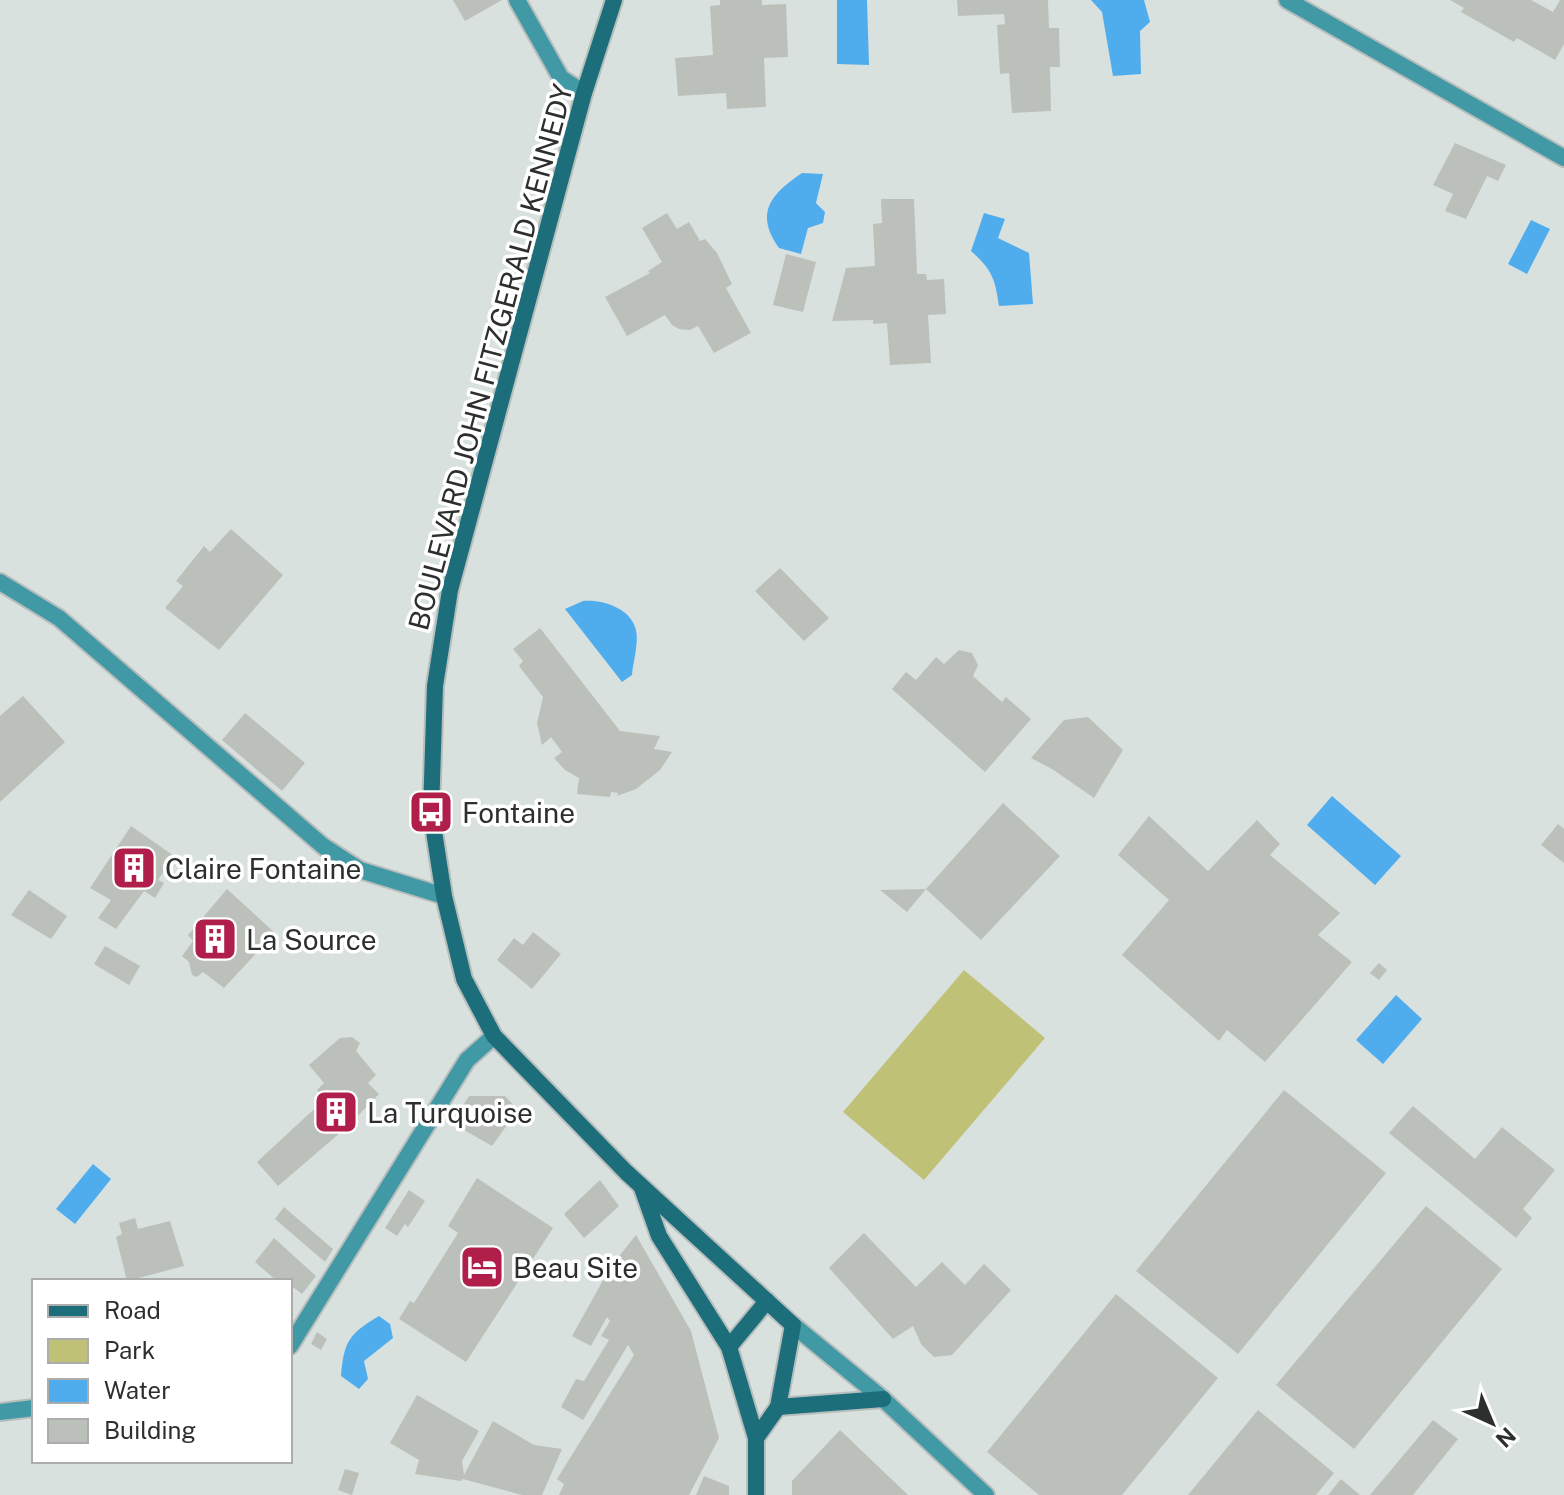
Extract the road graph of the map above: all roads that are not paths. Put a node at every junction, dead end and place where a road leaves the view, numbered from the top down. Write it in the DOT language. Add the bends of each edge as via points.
graph roads {
  1 [pos="517,0"];
  2 [pos="614,0"];
  3 [pos="1287,0"];
  4 [pos="584,93"];
  5 [pos="1564,158"];
  6 [pos="0,582"];
  7 [pos="444,896"];
  8 [pos="494,1036"];
  9 [pos="642,1187"];
  10 [pos="767,1301"];
  11 [pos="793,1325"];
  12 [pos="292,1343"];
  13 [pos="729,1347"];
  14 [pos="883,1399"];
  15 [pos="778,1407"];
  16 [pos="32,1408"];
  17 [pos="0,1412"];
  18 [pos="756,1438"];
  19 [pos="756,1495"];
  20 [pos="986,1495"];
  1 -- 4 [label="street" via="561,78"];
  2 -- 4 [label="street, BOULEVARD JOHN FITZGERALD KENNEDY"];
  3 -- 5 [label="street"];
  4 -- 7 [label="street, BOULEVARD JOHN FITZGERALD KENNEDY" via="450,590 435,686 431,812"];
  6 -- 7 [label="street" via="59,618 323,846 360,870"];
  7 -- 8 [label="street, BOULEVARD JOHN FITZGERALD KENNEDY" via="464,979"];
  8 -- 9 [label="street, BOULEVARD JOHN FITZGERALD KENNEDY"];
  8 -- 12 [label="street" via="467,1060"];
  9 -- 10 [label="street, BOULEVARD JOHN FITZGERALD KENNEDY"];
  9 -- 13 [label="street" via="659,1236"];
  10 -- 11 [label="street, BOULEVARD JOHN FITZGERALD KENNEDY"];
  10 -- 13 [label="street"];
  11 -- 14 [label="street"];
  11 -- 15 [label="street"];
  13 -- 18 [label="street"];
  14 -- 15 [label="street"];
  14 -- 20 [label="street"];
  15 -- 18 [label="street"];
  16 -- 17 [label="street"];
  18 -- 19 [label="street"];
}
